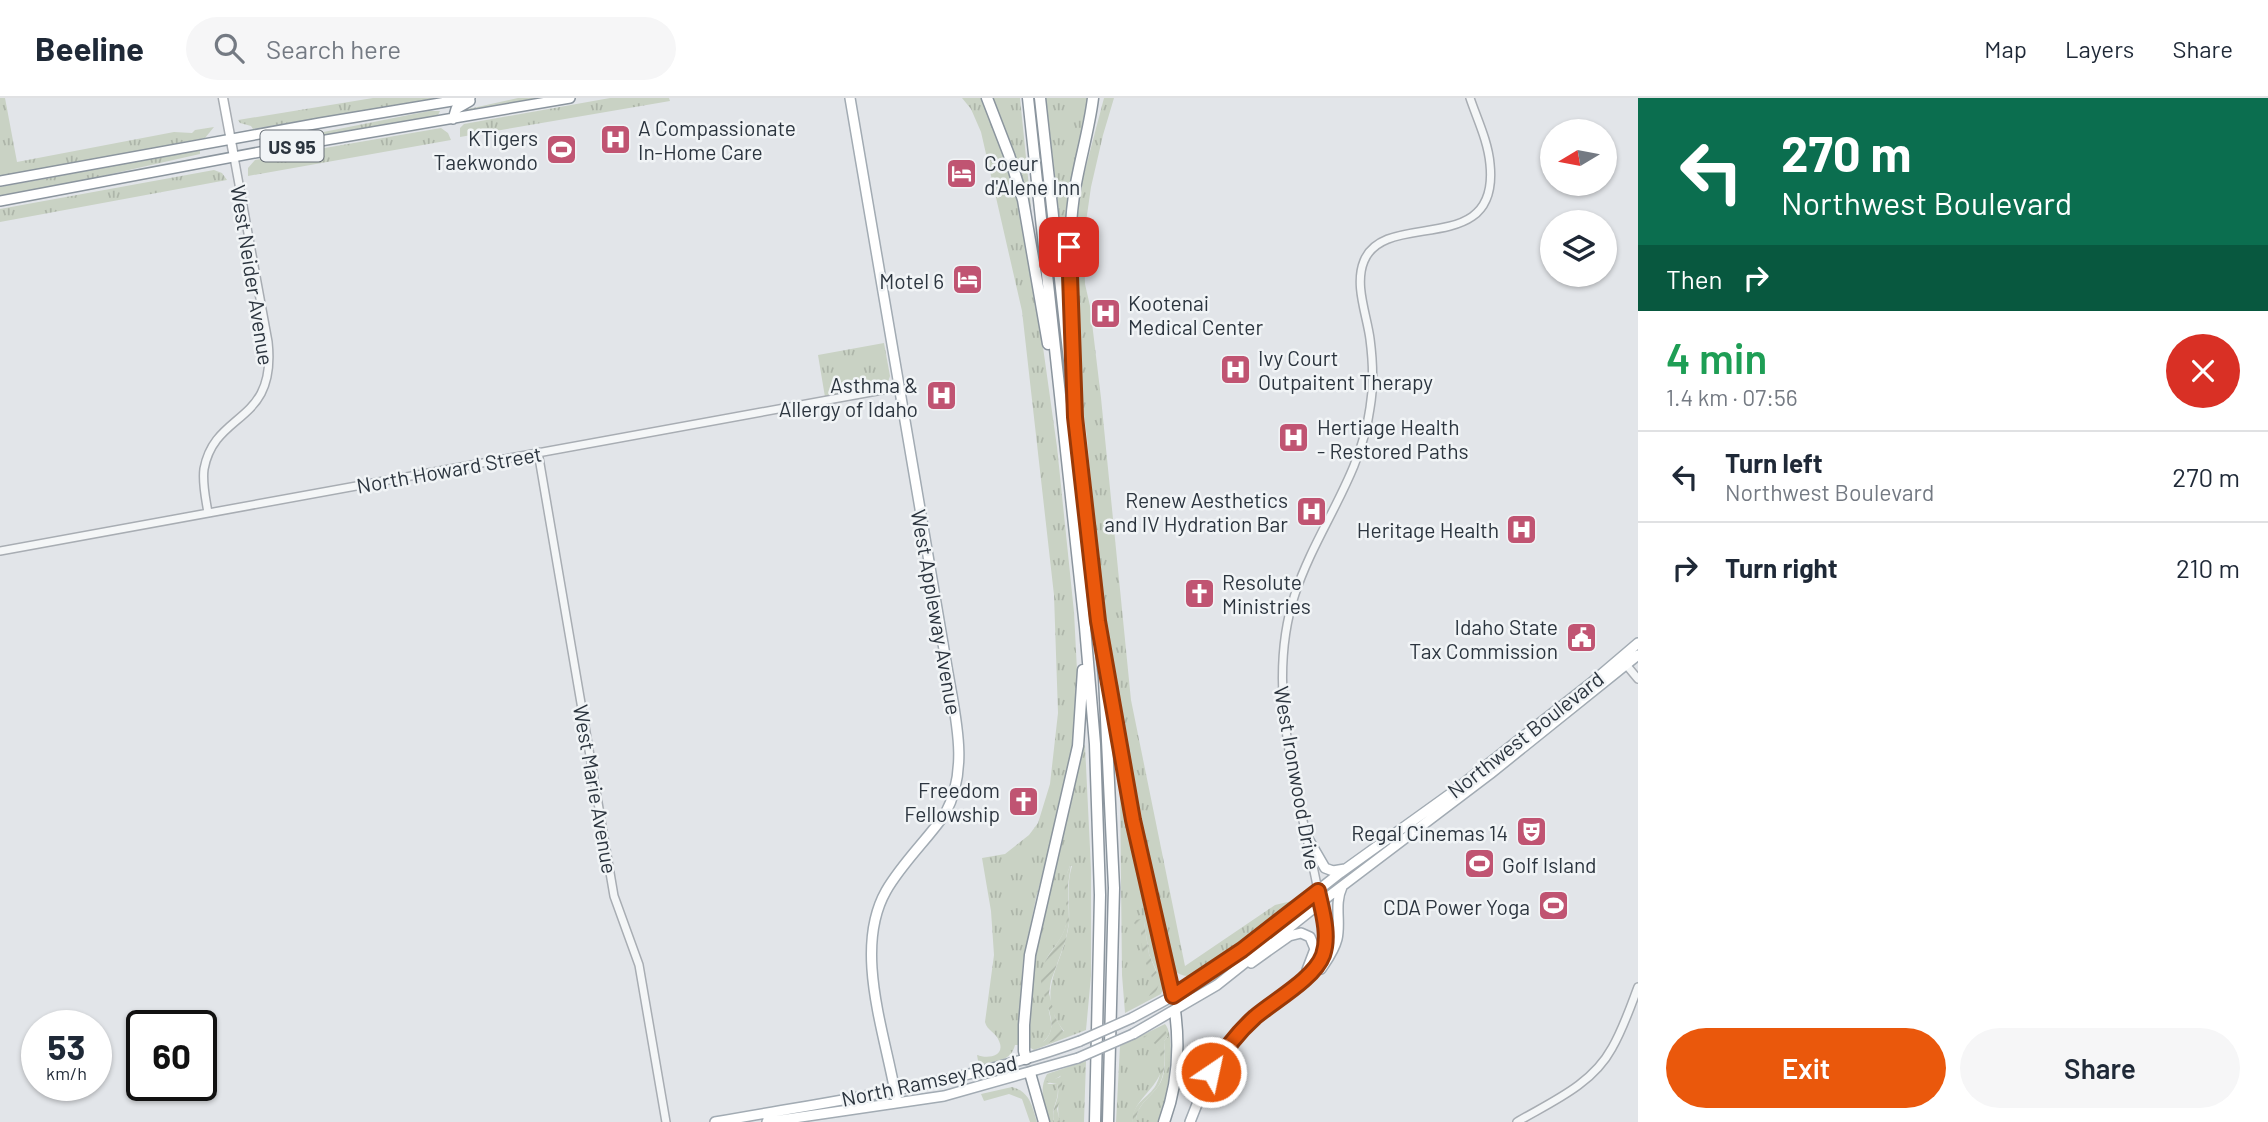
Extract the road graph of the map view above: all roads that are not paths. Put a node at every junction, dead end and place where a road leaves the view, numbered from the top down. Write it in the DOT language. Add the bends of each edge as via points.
graph roads {
  1 [pos="223,98"];
  2 [pos="473,98"];
  3 [pos="569,98"];
  4 [pos="850,98"];
  5 [pos="987,98"];
  6 [pos="1028,98"];
  7 [pos="1040,98"];
  8 [pos="1093,98"];
  9 [pos="1470,98"];
  10 [pos="450,101"];
  11 [pos="453,119"];
  12 [pos="430,123"];
  13 [pos="230,139"];
  14 [pos="234,157"];
  15 [pos="0,181"];
  16 [pos="0,201"];
  17 [pos="899,387"];
  18 [pos="1060,398"];
  19 [pos="1075,417"];
  20 [pos="538,453"];
  21 [pos="208,513"];
  22 [pos="0,551"];
  23 [pos="1098,621"];
  24 [pos="1085,627"];
  25 [pos="1638,643"];
  26 [pos="1638,655"];
  27 [pos="1624,662"];
  28 [pos="1638,679"];
  29 [pos="1307,837"];
  30 [pos="1347,869"];
  31 [pos="1343,886"];
  32 [pos="1318,891"];
  33 [pos="1320,902"];
  34 [pos="1301,981"];
  35 [pos="1217,985"];
  36 [pos="1638,987"];
  37 [pos="1173,996"];
  38 [pos="1175,1011"];
  39 [pos="1026,1059"];
  40 [pos="1030,1073"];
  41 [pos="895,1090"];
  42 [pos="897,1102"];
  43 [pos="666,1122"];
  44 [pos="715,1122"];
  45 [pos="767,1122"];
  46 [pos="1044,1122"];
  47 [pos="1095,1122"];
  48 [pos="1108,1122"];
  49 [pos="1164,1122"];
  50 [pos="1190,1122"];
  51 [pos="1517,1122"];
  1 -- 13 [label="main road, West Neider Avenue"];
  2 -- 10 [label="main road, US 95"];
  2 -- 11 [label="main road" via="456,109"];
  3 -- 11 [label="main road, US 95"];
  4 -- 17 [label="main road, West Appleway Avenue"];
  5 -- 18 [label="highway" via="1023,200"];
  6 -- 18 [label="highway"];
  7 -- 19 [label="highway"];
  8 -- 19 [label="highway" via="1069,247"];
  9 -- 29 [label="street, West Ironwood Drive" via="1490,164 1489,190 1483,203 1454,226 1393,237 1374,246 1360,272 1372,363 1367,427 1356,463 1298,585 1283,651 1284,708"];
  10 -- 12 [label="main road" via="440,118"];
  10 -- 13 [label="main road, US 95"];
  11 -- 12 [label="main road, US 95"];
  12 -- 14 [label="main road, US 95"];
  13 -- 14 [label="main road, West Neider Avenue / US 95"];
  13 -- 15 [label="main road, US 95"];
  14 -- 16 [label="main road, US 95"];
  14 -- 21 [label="street, West Neider Avenue" via="269,366 265,389 254,407 229,427 210,452 204,483"];
  17 -- 20 [label="street, North Howard Street"];
  17 -- 41 [label="main road, West Appleway Avenue" via="957,727 960,768 946,814 891,882 874,919 872,971"];
  18 -- 24 [label="highway"];
  19 -- 23 [label="highway"];
  20 -- 21 [label="street, North Howard Street"];
  20 -- 43 [label="street, West Marie Avenue" via="614,896 639,965"];
  21 -- 22 [label="street, North Howard Street"];
  23 -- 37 [label="highway" via="1133,820"];
  23 -- 48 [label="highway" via="1114,888"];
  24 -- 39 [label="highway" via="1078,746 1030,955"];
  24 -- 47 [label="highway" via="1100,895"];
  25 -- 27 [label="main road, Northwest Boulevard"];
  26 -- 27 [label="main road, Northwest Boulevard"];
  27 -- 28 [label="street"];
  27 -- 30 [label="main road, Northwest Boulevard"];
  27 -- 31 [label="main road, Northwest Boulevard" via="1490,774"];
  29 -- 30 [label="main road" via="1325,868"];
  29 -- 32 [label="street, West Ironwood Drive"];
  30 -- 32 [label="main road, Northwest Boulevard"];
  31 -- 33 [label="main road, Northwest Boulevard"];
  31 -- 34 [label="main road" via="1338,938 1331,954 1320,971"];
  32 -- 33 [label="main road"];
  32 -- 37 [label="main road, Northwest Boulevard"];
  33 -- 34 [label="main road" via="1326,938 1323,954"];
  33 -- 35 [label="main road, Northwest Boulevard"];
  34 -- 35 [label="main road" via="1315,949 1308,936 1299,933"];
  34 -- 50 [label="main road" via="1256,1016 1227,1047"];
  35 -- 38 [label="main road, Northwest Boulevard"];
  36 -- 51 [label="street" via="1615,1041 1598,1067 1574,1089"];
  37 -- 38 [label="main road"];
  37 -- 39 [label="main road, North Ramsey Road, bridge" via="1080,1041"];
  38 -- 40 [label="main road, North Ramsey Road, bridge" via="1078,1058"];
  38 -- 49 [label="highway" via="1177,1064"];
  39 -- 40 [label="main road"];
  39 -- 41 [label="main road, North Ramsey Road"];
  40 -- 42 [label="main road, North Ramsey Road" via="944,1096"];
  40 -- 46 [label="highway"];
  41 -- 42 [label="main road, West Appleway Avenue"];
  41 -- 44 [label="main road, North Ramsey Road"];
  42 -- 45 [label="main road, North Ramsey Road"];
}
